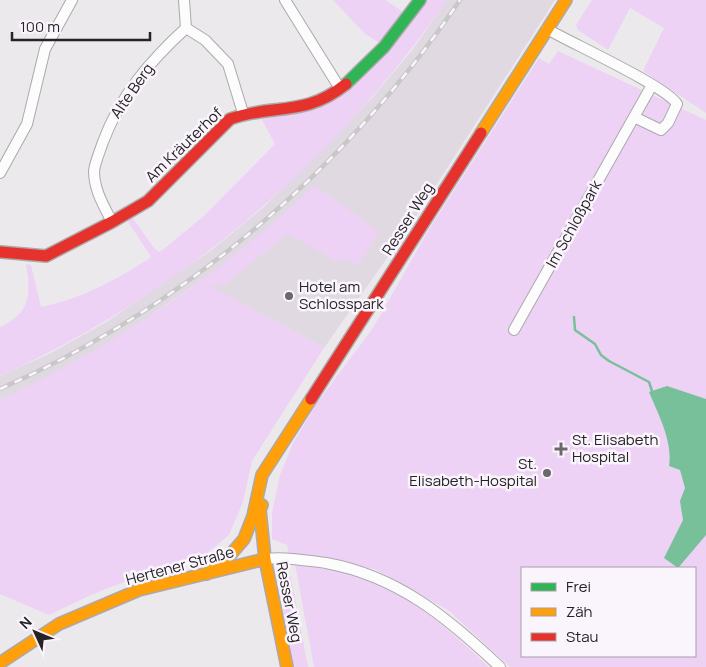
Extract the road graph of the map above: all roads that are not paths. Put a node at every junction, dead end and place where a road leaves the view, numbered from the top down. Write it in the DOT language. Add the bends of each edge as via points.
graph roads {
  1 [pos="72,0"];
  2 [pos="184,0"];
  3 [pos="285,0"];
  4 [pos="420,0"];
  5 [pos="566,0"];
  6 [pos="186,28"];
  7 [pos="547,29"];
  8 [pos="652,85"];
  9 [pos="339,87"];
  10 [pos="243,113"];
  11 [pos="634,117"];
  12 [pos="0,173"];
  13 [pos="112,222"];
  14 [pos="0,253"];
  15 [pos="514,330"];
  16 [pos="276,455"];
  17 [pos="265,559"];
  18 [pos="207,574"];
  19 [pos="0,663"];
  20 [pos="287,667"];
  21 [pos="500,667"];
  1 -- 12 [label="street" via="45,49 26,124"];
  2 -- 6 [label="street"];
  3 -- 9 [label="street"];
  4 -- 9 [label="main road, Am Kräuterhof" via="363,71"];
  5 -- 7 [label="main road, Resser Weg"];
  6 -- 10 [label="street" via="205,40 228,64"];
  6 -- 13 [label="street, Alte Berg" via="148,66 112,118 94,170 98,194"];
  7 -- 8 [label="street"];
  7 -- 16 [label="main road, Resser Weg"];
  8 -- 11 [label="street, Im Schloßpark"];
  8 -- 11 [label="street" via="675,100 674,114 661,130"];
  9 -- 10 [label="main road, Am Kräuterhof" via="305,106"];
  10 -- 13 [label="main road, Am Kräuterhof" via="230,119 148,201"];
  11 -- 15 [label="street, Im Schloßpark"];
  13 -- 14 [label="main road, Am Kräuterhof" via="46,256"];
  16 -- 17 [label="main road, Resser Weg" via="260,510"];
  16 -- 18 [label="main road, Resser Weg" via="262,475 253,518 244,539"];
  17 -- 18 [label="main road, Hertener Straße"];
  17 -- 20 [label="main road, Resser Weg"];
  17 -- 21 [label="street" via="290,557 338,566 381,579 443,616"];
  18 -- 19 [label="main road, Hertener Straße" via="139,590 59,624"];
}
